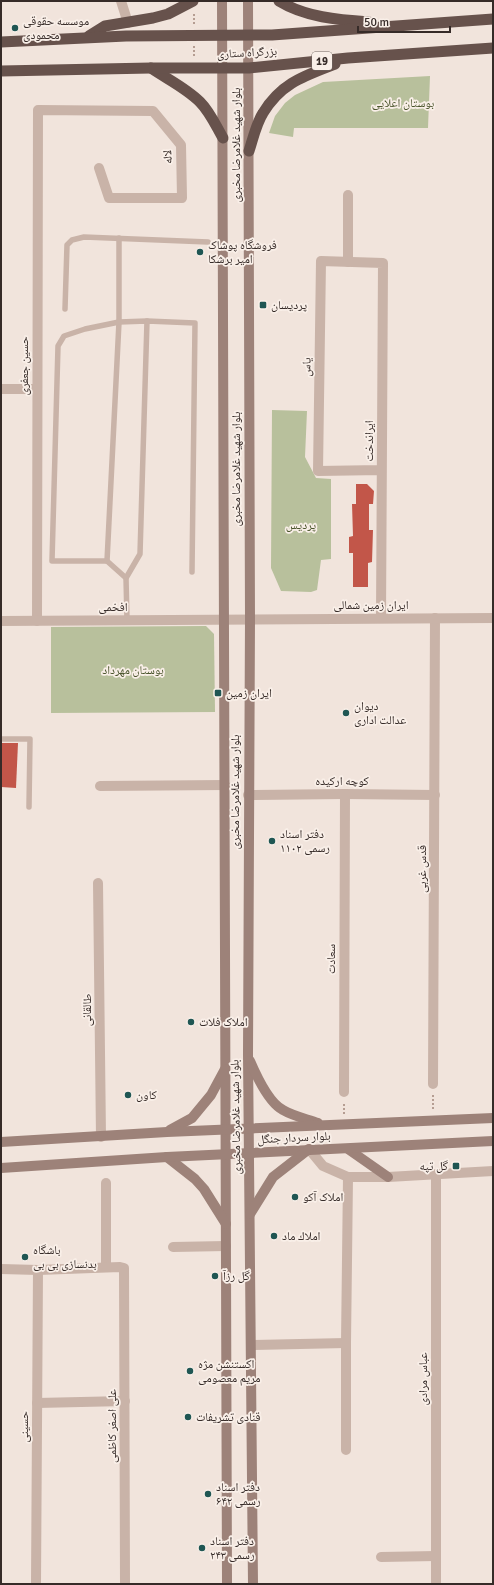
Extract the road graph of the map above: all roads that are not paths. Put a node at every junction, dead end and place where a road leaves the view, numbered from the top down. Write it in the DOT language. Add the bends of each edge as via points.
graph roads {
  1 [pos="121,1"];
  2 [pos="193,1"];
  3 [pos="222,1"];
  4 [pos="248,1"];
  5 [pos="278,1"];
  6 [pos="493,19"];
  7 [pos="128,23"];
  8 [pos="414,24"];
  9 [pos="248,34"];
  10 [pos="222,35"];
  11 [pos="86,38"];
  12 [pos="1,42"];
  13 [pos="493,48"];
  14 [pos="348,58"];
  15 [pos="151,68"];
  16 [pos="222,68"];
  17 [pos="249,68"];
  18 [pos="1,71"];
  19 [pos="38,110"];
  20 [pos="223,138"];
  21 [pos="249,150"];
  22 [pos="99,168"];
  23 [pos="348,195"];
  24 [pos="119,238"];
  25 [pos="208,242"];
  26 [pos="348,262"];
  27 [pos="383,263"];
  28 [pos="65,310"];
  29 [pos="147,321"];
  30 [pos="119,322"];
  31 [pos="1,389"];
  32 [pos="38,389"];
  33 [pos="381,470"];
  34 [pos="107,561"];
  35 [pos="192,572"];
  36 [pos="126,578"];
  37 [pos="381,618"];
  38 [pos="435,618"];
  39 [pos="493,618"];
  40 [pos="224,619"];
  41 [pos="250,619"];
  42 [pos="127,620"];
  43 [pos="1,621"];
  44 [pos="37,621"];
  45 [pos="1,739"];
  46 [pos="225,785"];
  47 [pos="100,786"];
  48 [pos="345,794"];
  49 [pos="248,795"];
  50 [pos="435,795"];
  51 [pos="29,807"];
  52 [pos="98,883"];
  53 [pos="248,1055"];
  54 [pos="226,1068"];
  55 [pos="433,1084"];
  56 [pos="344,1092"];
  57 [pos="493,1118"];
  58 [pos="324,1125"];
  59 [pos="249,1128"];
  60 [pos="226,1129"];
  61 [pos="167,1132"];
  62 [pos="101,1137"];
  63 [pos="493,1141"];
  64 [pos="1,1142"];
  65 [pos="348,1149"];
  66 [pos="309,1150"];
  67 [pos="249,1154"];
  68 [pos="226,1155"];
  69 [pos="167,1157"];
  70 [pos="1,1168"];
  71 [pos="493,1171"];
  72 [pos="436,1174"];
  73 [pos="348,1177"];
  74 [pos="388,1177"];
  75 [pos="106,1184"];
  76 [pos="250,1214"];
  77 [pos="226,1224"];
  78 [pos="226,1246"];
  79 [pos="173,1247"];
  80 [pos="106,1267"];
  81 [pos="1,1269"];
  82 [pos="38,1270"];
  83 [pos="346,1343"];
  84 [pos="251,1345"];
  85 [pos="125,1401"];
  86 [pos="37,1403"];
  87 [pos="346,1450"];
  88 [pos="436,1556"];
  89 [pos="381,1557"];
  90 [pos="36,1584"];
  91 [pos="125,1584"];
  92 [pos="227,1584"];
  93 [pos="252,1584"];
  94 [pos="436,1584"];
  1 -- 7 [label="street"];
  2 -- 7 [label="highway" via="168,14"];
  3 -- 10 [label="main road, بلوار شهید غلامرضا مخبری"];
  4 -- 9 [label="main road, بلوار شهید غلامرضا مخبری"];
  5 -- 8 [label="highway" via="308,14 359,21"];
  6 -- 8 [label="highway, بزرگراه ستاری"];
  7 -- 11 [label="highway" via="105,26"];
  8 -- 9 [label="highway, بزرگراه ستاری" via="272,35"];
  9 -- 10 [label="highway, بزرگراه ستاری"];
  9 -- 17 [label="main road, بلوار شهید غلامرضا مخبری"];
  10 -- 11 [label="highway, بزرگراه ستاری"];
  10 -- 16 [label="main road, بلوار شهید غلامرضا مخبری"];
  11 -- 12 [label="highway, بزرگراه ستاری"];
  13 -- 14 [label="highway, بزرگراه ستاری / 19"];
  14 -- 17 [label="highway, بزرگراه ستاری / 19"];
  14 -- 21 [label="highway" via="302,77 280,91 262,114"];
  15 -- 16 [label="highway, بزرگراه ستاری / 19"];
  15 -- 18 [label="highway, بزرگراه ستاری / 19"];
  15 -- 20 [label="highway" via="200,102"];
  16 -- 17 [label="highway, بزرگراه ستاری / 19"];
  16 -- 20 [label="main road, بلوار شهید غلامرضا مخبری"];
  17 -- 21 [label="main road, بلوار شهید غلامرضا مخبری"];
  19 -- 22 [label="street, لاله" via="153,111 182,145 182,198 109,198"];
  19 -- 32 [label="street, حسین جعفری"];
  20 -- 40 [label="main road, بلوار شهید غلامرضا مخبری"];
  21 -- 41 [label="main road, بلوار شهید غلامرضا مخبری"];
  23 -- 26 [label="street"];
  24 -- 25 [label="lane"];
  24 -- 28 [label="lane" via="84,237 72,240 67,245"];
  24 -- 30 [label="lane"];
  26 -- 27 [label="street, یاس"];
  26 -- 33 [label="street, یاس" via="321,261 318,472"];
  27 -- 33 [label="street, ایراندخت"];
  29 -- 30 [label="lane"];
  29 -- 35 [label="lane" via="195,323"];
  29 -- 36 [label="lane" via="140,554"];
  30 -- 34 [label="lane"];
  30 -- 34 [label="lane" via="85,328 64,336 58,346 52,560"];
  31 -- 32 [label="street"];
  32 -- 44 [label="street, حسین جعفری"];
  33 -- 37 [label="street, ایراندخت"];
  34 -- 36 [label="lane"];
  36 -- 42 [label="lane"];
  37 -- 38 [label="street, ایران زمین شمالی"];
  37 -- 41 [label="street, ایران زمین شمالی"];
  38 -- 39 [label="street, ایران زمین شمالی"];
  38 -- 50 [label="street, قدس غربی"];
  40 -- 41 [label="street, ایران زمین شمالی"];
  40 -- 42 [label="street, افخمی"];
  40 -- 46 [label="main road, بلوار شهید غلامرضا مخبری"];
  41 -- 49 [label="main road, بلوار شهید غلامرضا مخبری"];
  42 -- 44 [label="street, افخمی"];
  43 -- 44 [label="street, افخمی"];
  45 -- 51 [label="lane" via="30,739"];
  46 -- 47 [label="street"];
  46 -- 54 [label="main road, بلوار شهید غلامرضا مخبری"];
  48 -- 49 [label="street, کوچه ارکیده"];
  48 -- 50 [label="street, کوچه ارکیده"];
  48 -- 56 [label="street, سعادت"];
  49 -- 53 [label="main road, بلوار شهید غلامرضا مخبری"];
  50 -- 55 [label="street, قدس غربی"];
  52 -- 62 [label="street, طالقانی"];
  53 -- 58 [label="main road" via="257,1078 282,1110"];
  53 -- 59 [label="main road, بلوار شهید غلامرضا مخبری"];
  54 -- 60 [label="main road, بلوار شهید غلامرضا مخبری"];
  54 -- 61 [label="main road" via="211,1095 192,1118"];
  57 -- 58 [label="main road, بلوار سردار جنگل"];
  58 -- 59 [label="main road, بلوار سردار جنگل"];
  59 -- 60 [label="main road, بلوار سردار جنگل"];
  59 -- 67 [label="main road, بلوار شهید غلامرضا مخبری"];
  60 -- 61 [label="main road, بلوار سردار جنگل"];
  60 -- 68 [label="main road, بلوار شهید غلامرضا مخبری"];
  61 -- 62 [label="main road, بلوار سردار جنگل"];
  62 -- 64 [label="main road, بلوار سردار جنگل"];
  63 -- 65 [label="main road, بلوار سردار جنگل"];
  65 -- 66 [label="main road, بلوار سردار جنگل"];
  65 -- 74 [label="main road"];
  66 -- 67 [label="main road, بلوار سردار جنگل"];
  66 -- 73 [label="street" via="324,1166"];
  66 -- 76 [label="main road" via="273,1178"];
  67 -- 68 [label="main road, بلوار سردار جنگل"];
  67 -- 76 [label="main road, بلوار شهید غلامرضا مخبری"];
  68 -- 69 [label="main road, بلوار سردار جنگل"];
  68 -- 77 [label="main road, بلوار شهید غلامرضا مخبری"];
  69 -- 70 [label="main road, بلوار سردار جنگل"];
  69 -- 77 [label="main road" via="204,1189"];
  71 -- 72 [label="street"];
  72 -- 74 [label="street"];
  72 -- 88 [label="street, عباس مرادی"];
  73 -- 74 [label="street"];
  73 -- 83 [label="street"];
  75 -- 80 [label="street"];
  76 -- 84 [label="main road, بلوار شهید غلامرضا مخبری"];
  77 -- 78 [label="main road, بلوار شهید غلامرضا مخبری"];
  78 -- 79 [label="street"];
  78 -- 92 [label="main road, بلوار شهید غلامرضا مخبری"];
  80 -- 82 [label="street"];
  80 -- 85 [label="street, علی اصغر کاظمی" via="124,1268"];
  81 -- 82 [label="street"];
  82 -- 86 [label="street, حسینی"];
  83 -- 84 [label="street"];
  83 -- 87 [label="street"];
  84 -- 93 [label="main road, بلوار شهید غلامرضا مخبری"];
  85 -- 86 [label="street"];
  85 -- 91 [label="street, علی اصغر کاظمی"];
  86 -- 90 [label="street, حسینی"];
  88 -- 89 [label="street"];
  88 -- 94 [label="street, عباس مرادی"];
}
